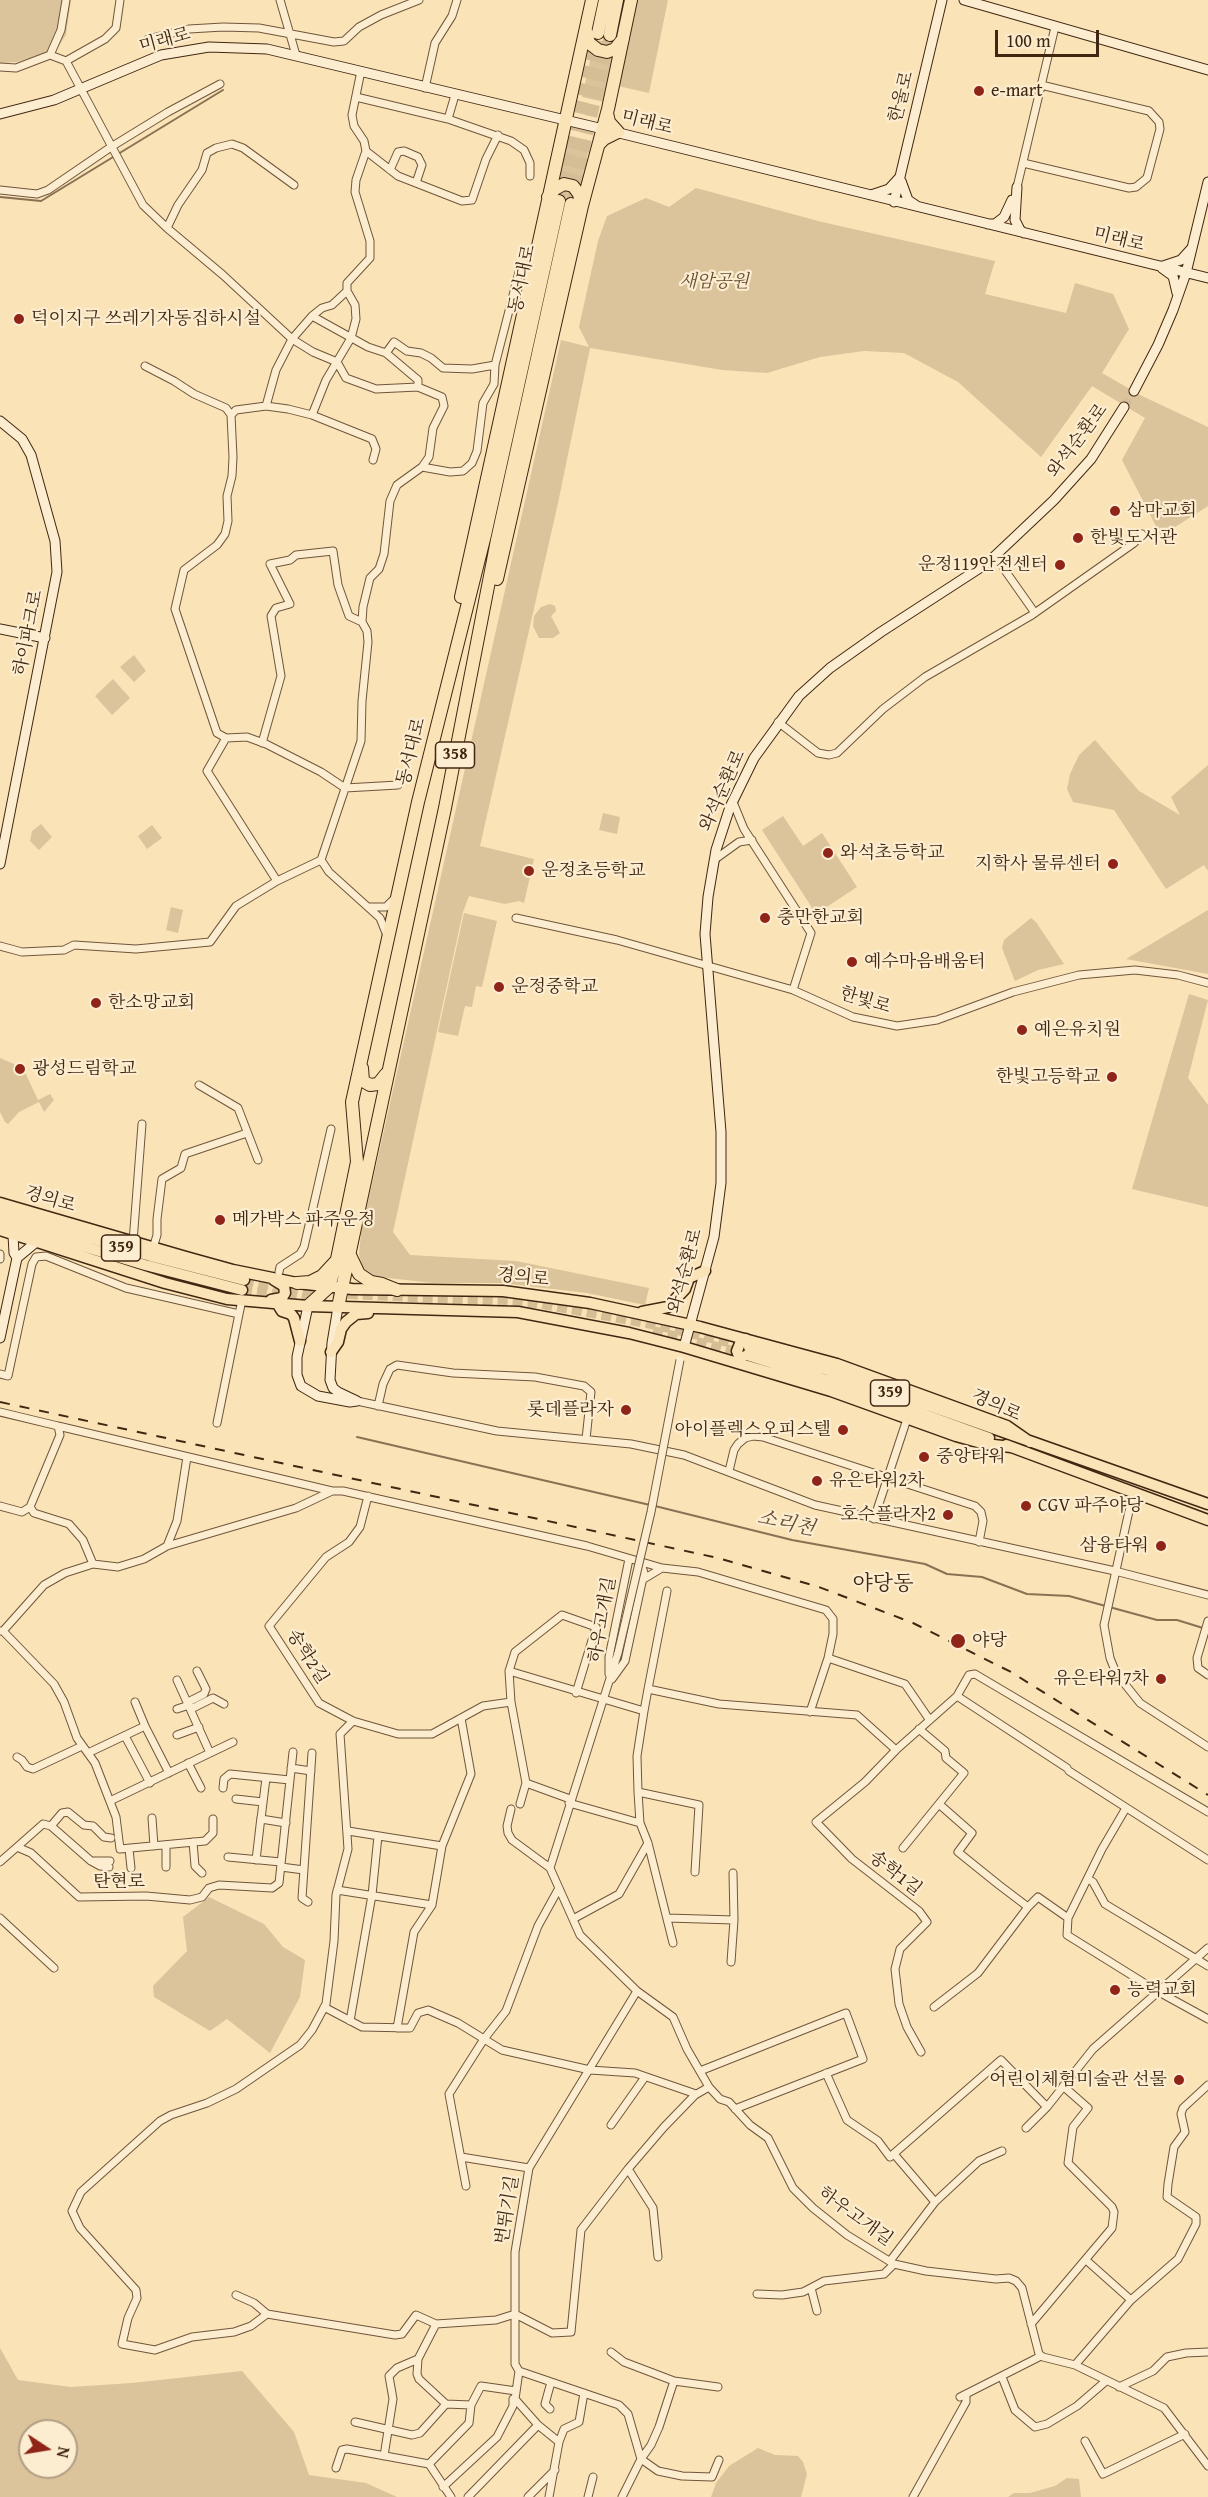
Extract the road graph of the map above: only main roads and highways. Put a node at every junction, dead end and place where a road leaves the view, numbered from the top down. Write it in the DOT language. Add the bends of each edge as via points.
graph roads {
  1 [pos="592,0"];
  2 [pos="605,0"];
  3 [pos="618,0"];
  4 [pos="631,0"];
  5 [pos="598,32"];
  6 [pos="624,38"];
  7 [pos="608,109"];
  8 [pos="597,151"];
  9 [pos="565,202"];
  10 [pos="363,1052"];
  11 [pos="391,1059"];
  12 [pos="0,1203"];
  13 [pos="0,1211"];
  14 [pos="0,1221"];
  15 [pos="0,1230"];
  16 [pos="349,1252"];
  17 [pos="337,1259"];
  18 [pos="705,1270"];
  19 [pos="276,1275"];
  20 [pos="297,1283"];
  21 [pos="335,1287"];
  22 [pos="242,1290"];
  23 [pos="397,1290"];
  24 [pos="273,1302"];
  25 [pos="308,1306"];
  26 [pos="338,1307"];
  27 [pos="394,1308"];
  28 [pos="637,1313"];
  29 [pos="300,1341"];
  30 [pos="746,1351"];
  31 [pos="331,1352"];
  32 [pos="1011,1447"];
  33 [pos="1208,1504"];
  34 [pos="1208,1520"];
  1 -- 5 [label="highway"];
  2 -- 5 [label="highway"];
  3 -- 5 [label="highway"];
  4 -- 6 [label="highway"];
  5 -- 6 [label="highway" via="589,43 598,50 615,49"];
  5 -- 9 [label="highway" via="566,120"];
  6 -- 7 [label="highway"];
  7 -- 8 [label="highway"];
  7 -- 8 [label="highway" via="609,122 618,132 604,139"];
  8 -- 9 [label="highway"];
  9 -- 10 [label="highway, 동서대로" via="418,802"];
  9 -- 11 [label="highway, 동서대로"];
  10 -- 11 [label="highway" via="361,1073 363,1081 370,1085 378,1084 384,1077"];
  10 -- 17 [label="highway, 동서대로" via="352,1102 357,1162"];
  11 -- 16 [label="highway, 동서대로"];
  12 -- 19 [label="main road, 경의로" via="233,1270"];
  13 -- 22 [label="main road, 359" via="154,1257"];
  14 -- 22 [label="main road, 경의로 / 359" via="185,1277"];
  15 -- 22 [label="main road, 경의로" via="174,1286 227,1299"];
  16 -- 21 [label="highway, 동서대로"];
  16 -- 23 [label="highway" via="358,1274"];
  17 -- 20 [label="highway" via="322,1276"];
  17 -- 21 [label="highway, 동서대로"];
  18 -- 28 [label="main road" via="689,1278 685,1289 668,1307"];
  19 -- 20 [label="main road, 경의로"];
  19 -- 24 [label="main road" via="285,1293"];
  20 -- 21 [label="main road, 경의로"];
  21 -- 23 [label="main road, 경의로"];
  21 -- 25 [label="highway"];
  21 -- 26 [label="highway, 동서대로"];
  22 -- 24 [label="main road, 경의로"];
  23 -- 28 [label="main road, 경의로" via="503,1291"];
  24 -- 25 [label="main road, 경의로"];
  24 -- 29 [label="main road" via="294,1318"];
  25 -- 26 [label="main road, 경의로"];
  26 -- 27 [label="main road, 경의로"];
  27 -- 30 [label="main road, 경의로" via="518,1312 684,1347"];
  27 -- 31 [label="main road" via="350,1318"];
  28 -- 30 [label="main road, 경의로" via="689,1325"];
  30 -- 32 [label="main road, 경의로 / 359"];
  30 -- 32 [label="main road, 경의로" via="831,1391 907,1419 985,1444"];
  30 -- 33 [label="main road, 경의로" via="837,1364 1008,1426 1030,1442"];
  32 -- 34 [label="main road, 경의로 / 359"];
}
